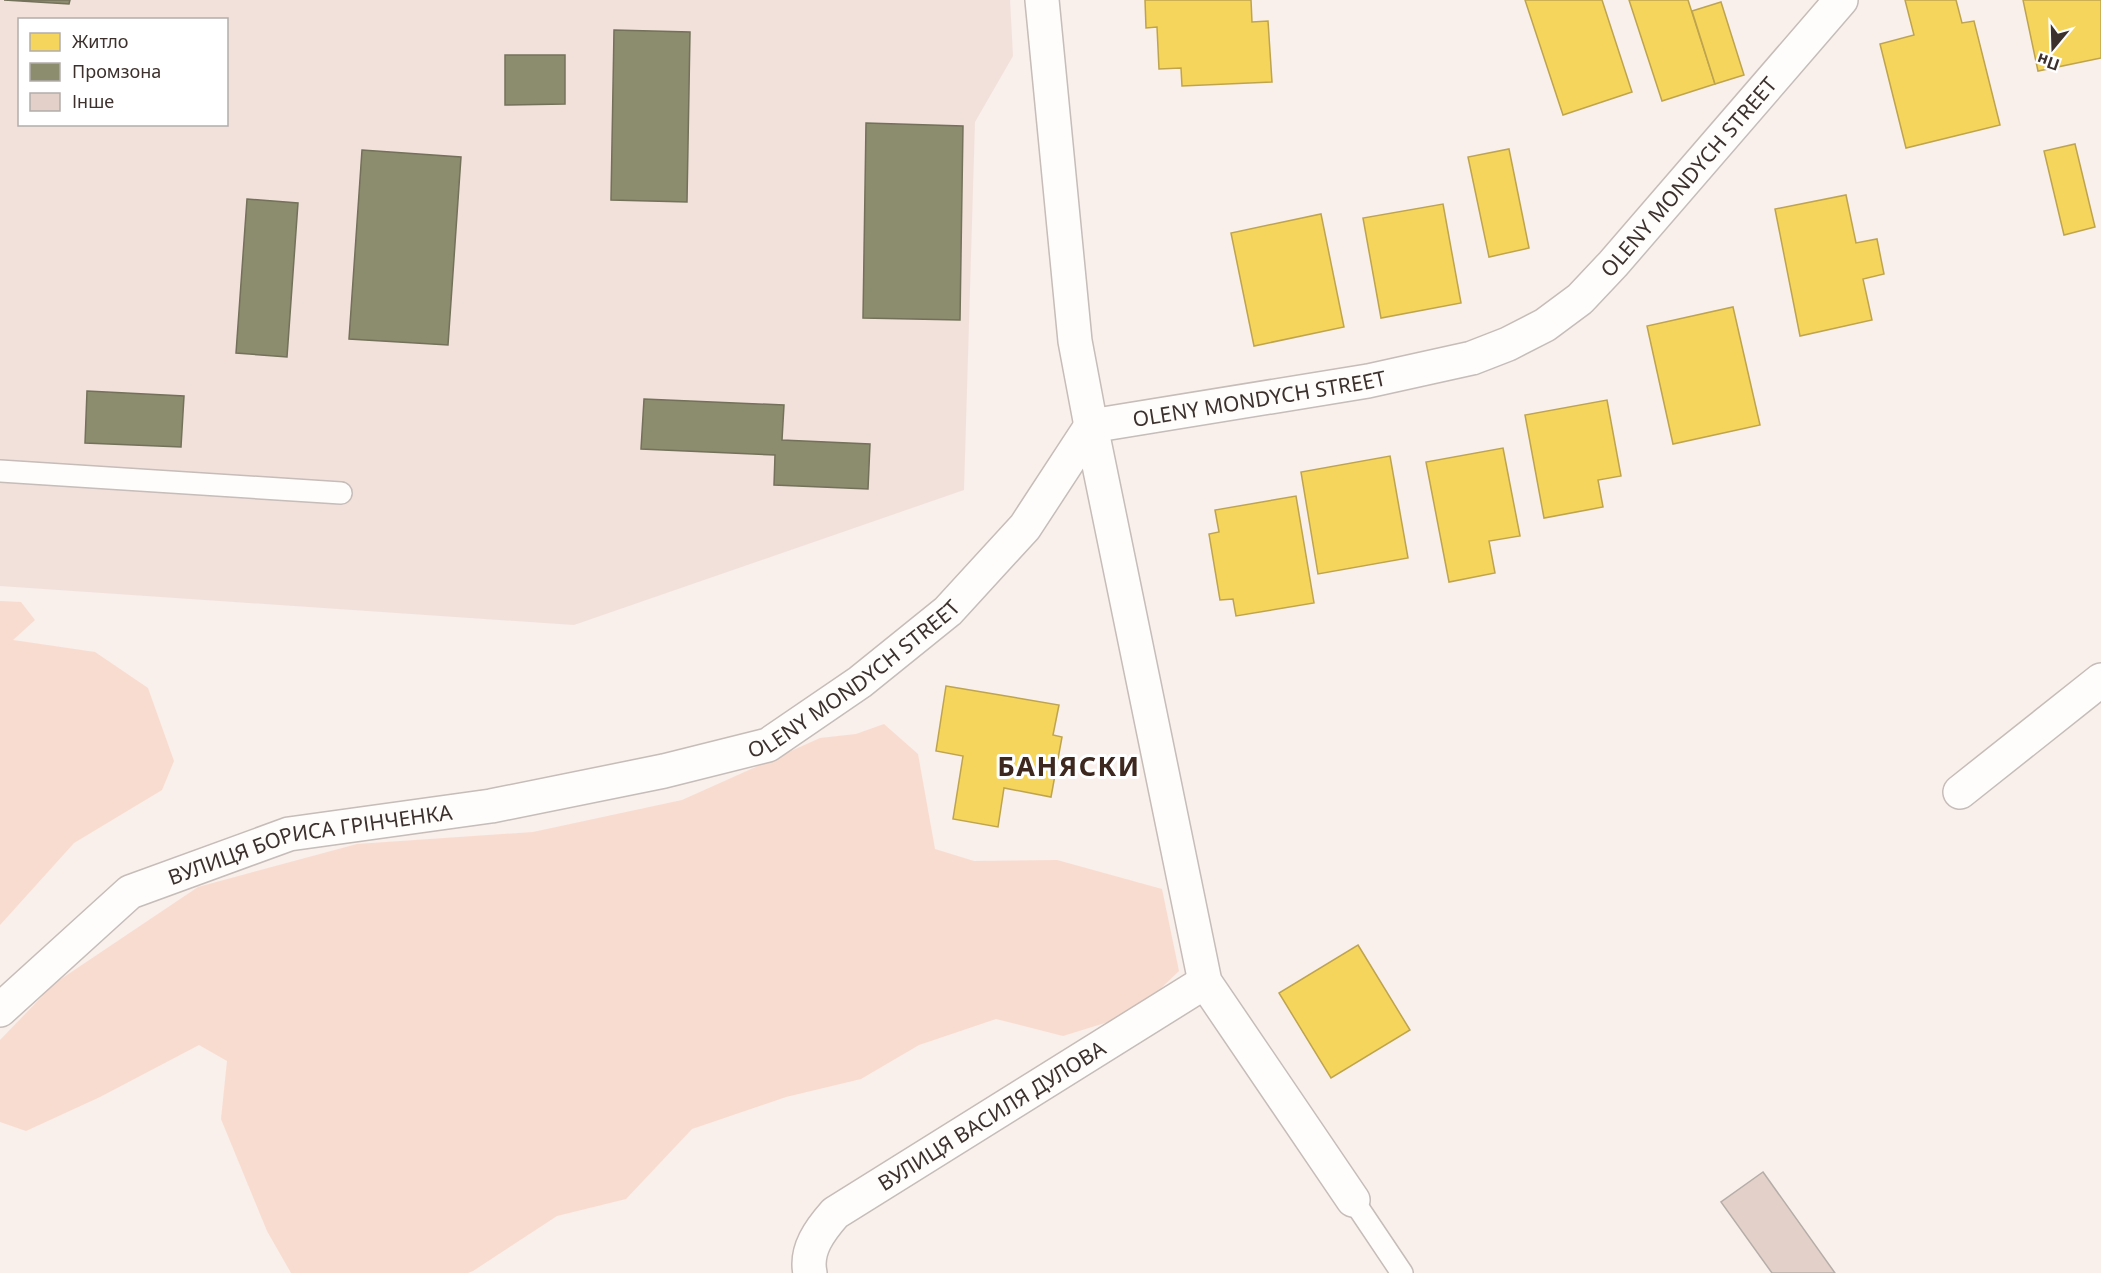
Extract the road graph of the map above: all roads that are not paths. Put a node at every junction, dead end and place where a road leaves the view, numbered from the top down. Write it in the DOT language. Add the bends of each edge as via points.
graph roads {
  1 [pos="1042,0"];
  2 [pos="1841,0"];
  3 [pos="1091,426"];
  4 [pos="0,471"];
  5 [pos="341,493"];
  6 [pos="2101,680"];
  7 [pos="664,771"];
  8 [pos="1960,792"];
  9 [pos="1205,982"];
  10 [pos="0,1010"];
  11 [pos="1353,1200"];
  12 [pos="810,1273"];
  13 [pos="1402,1273"];
  1 -- 3 [label="street" via="1075,341"];
  2 -- 3 [label="street, OLENY MONDYCH STREET" via="1613,264 1580,298 1545,325 1472,358 1368,381"];
  3 -- 7 [label="street, OLENY MONDYCH STREET" via="1025,527 948,611 860,682 768,745"];
  3 -- 9 [label="street"];
  4 -- 5 [label="lane"];
  6 -- 8 [label="street"];
  7 -- 10 [label="street, ВУЛИЦЯ БОРИСА ГРІНЧЕНКА" via="491,807 289,834 130,892"];
  9 -- 11 [label="street"];
  9 -- 12 [label="street, ВУЛИЦЯ ВАСИЛЯ ДУЛОВА" via="835,1213 811,1247"];
  11 -- 13 [label="lane"];
}
